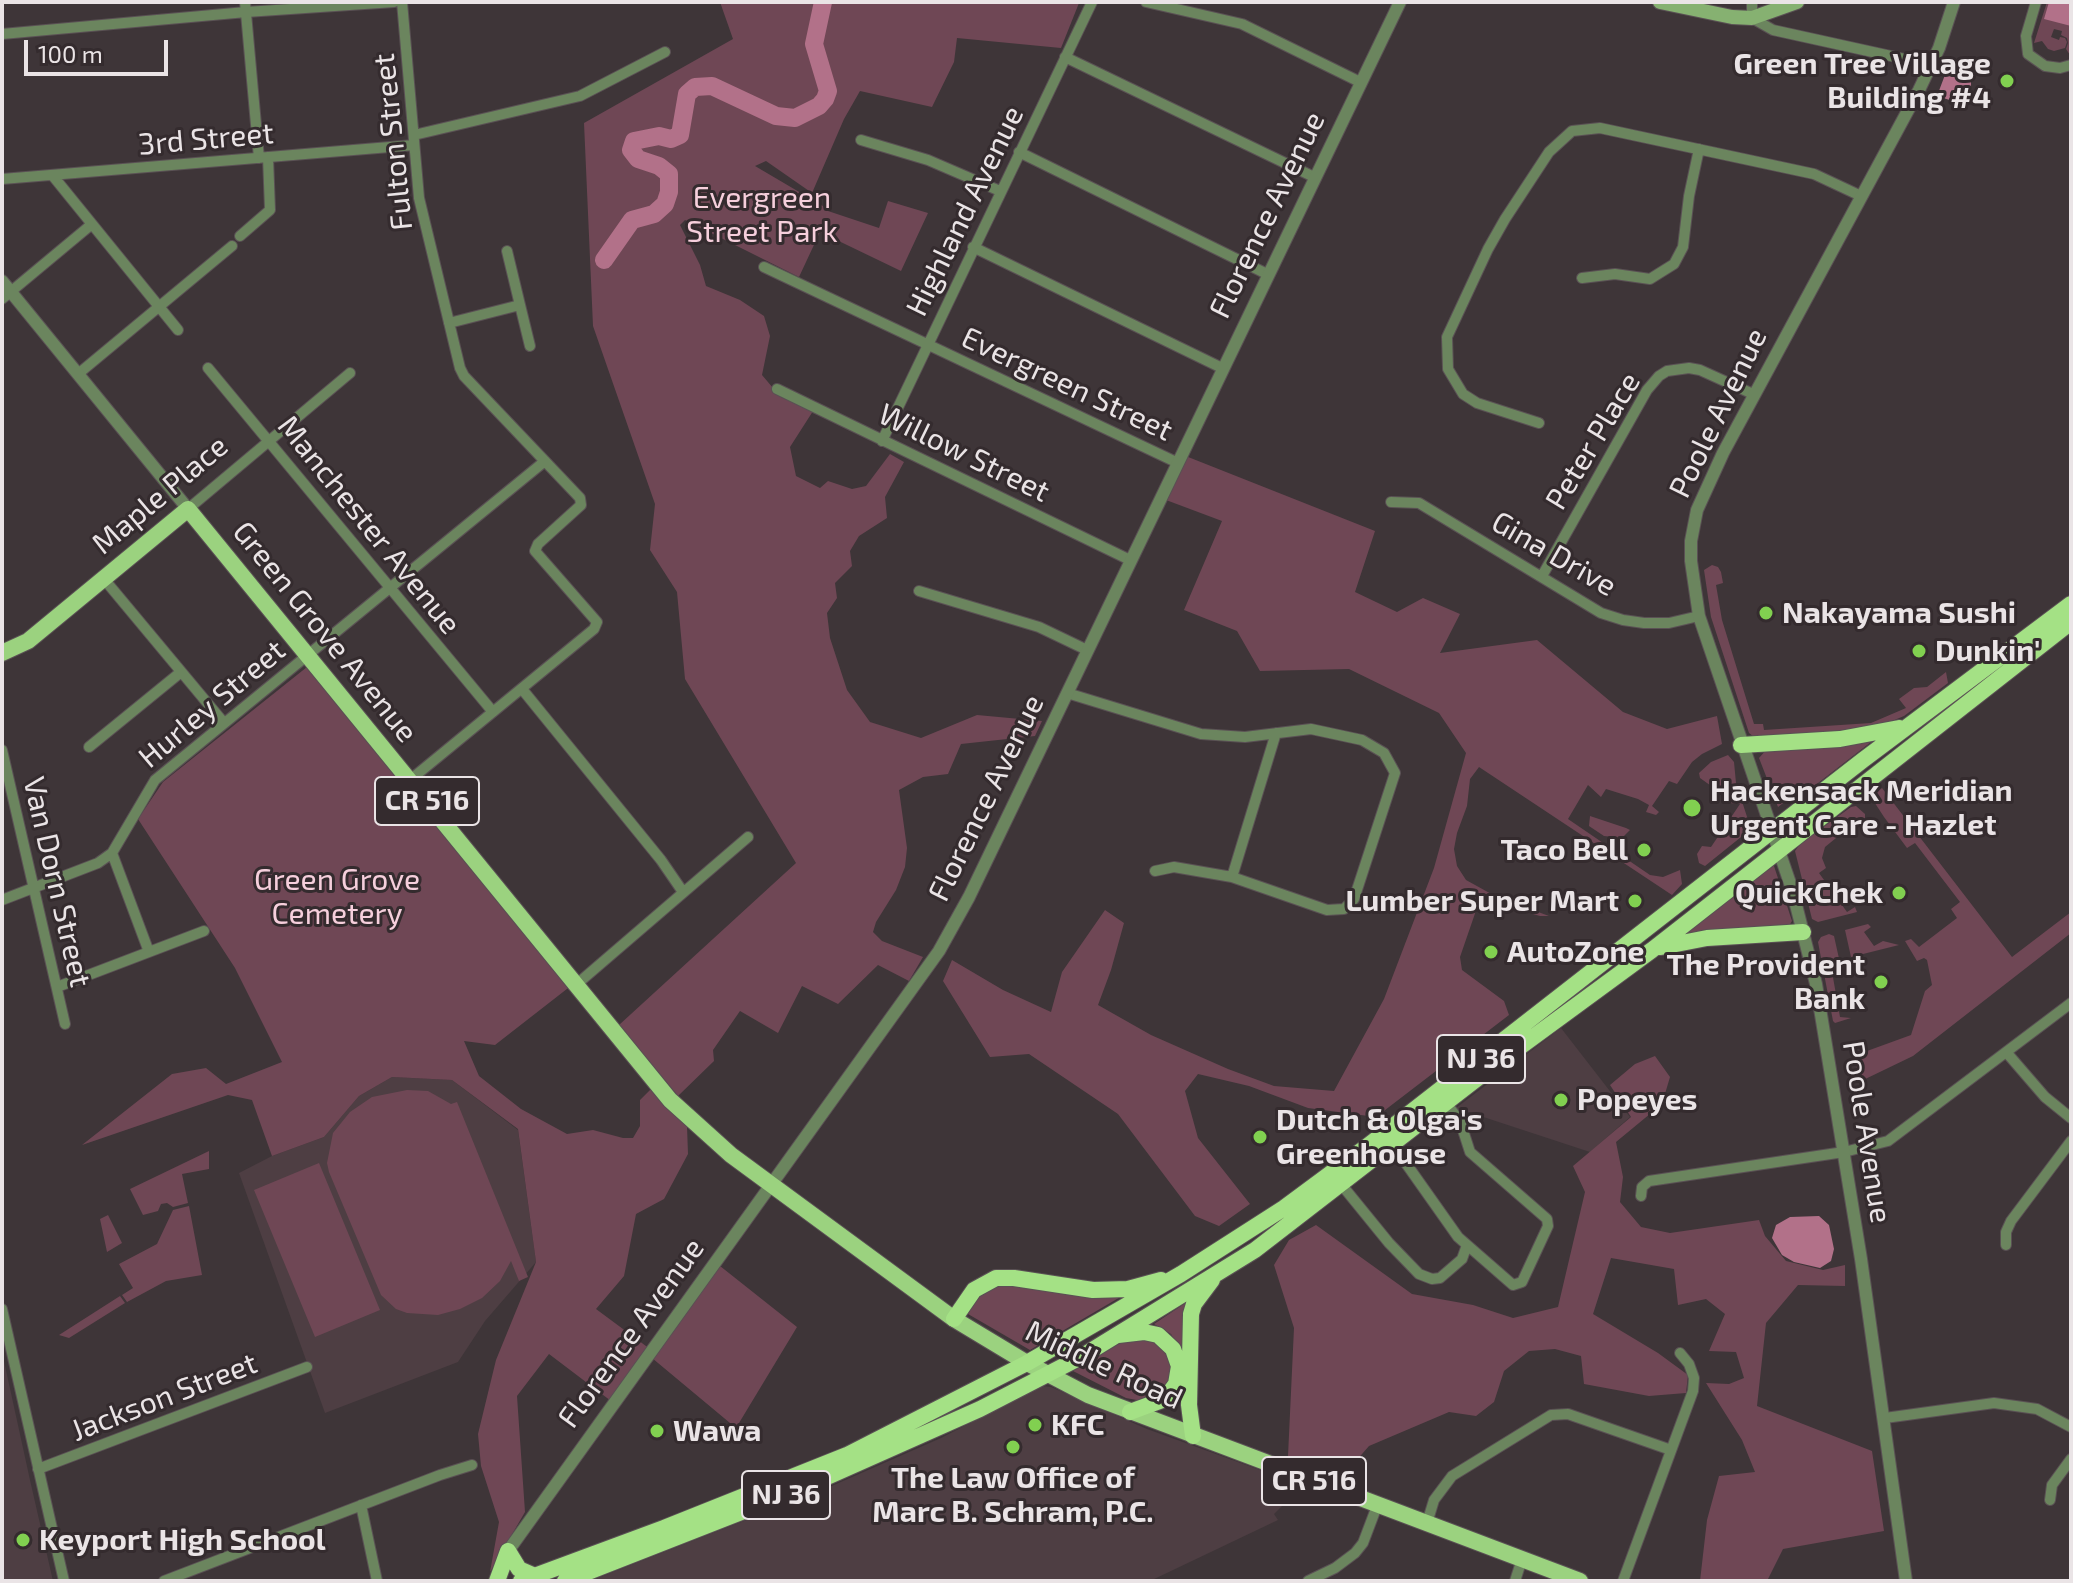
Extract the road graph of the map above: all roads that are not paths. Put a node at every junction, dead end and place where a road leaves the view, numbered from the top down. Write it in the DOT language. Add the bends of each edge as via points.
graph roads {
  1 [pos="394,2"];
  2 [pos="402,2"];
  3 [pos="1092,2"];
  4 [pos="1146,2"];
  5 [pos="1400,2"];
  6 [pos="1660,2"];
  7 [pos="1752,2"];
  8 [pos="1797,2"];
  9 [pos="1954,2"];
  10 [pos="2036,2"];
  11 [pos="246,7"];
  12 [pos="1752,18"];
  13 [pos="2,34"];
  14 [pos="665,52"];
  15 [pos="1065,57"];
  16 [pos="2071,65"];
  17 [pos="1929,69"];
  18 [pos="1360,82"];
  19 [pos="414,140"];
  20 [pos="861,140"];
  21 [pos="1699,149"];
  22 [pos="1019,152"];
  23 [pos="264,158"];
  24 [pos="53,176"];
  25 [pos="1314,177"];
  26 [pos="2,179"];
  27 [pos="1000,191"];
  28 [pos="1861,196"];
  29 [pos="92,224"];
  30 [pos="240,236"];
  31 [pos="232,246"];
  32 [pos="973,247"];
  33 [pos="507,251"];
  34 [pos="764,267"];
  35 [pos="1267,274"];
  36 [pos="1582,278"];
  37 [pos="5,291"];
  38 [pos="520,305"];
  39 [pos="160,307"];
  40 [pos="449,323"];
  41 [pos="178,330"];
  42 [pos="927,344"];
  43 [pos="530,346"];
  44 [pos="208,368"];
  45 [pos="1222,368"];
  46 [pos="350,373"];
  47 [pos="78,374"];
  48 [pos="777,389"];
  49 [pos="1753,394"];
  50 [pos="1539,423"];
  51 [pos="268,440"];
  52 [pos="882,441"];
  53 [pos="545,461"];
  54 [pos="1176,462"];
  55 [pos="1391,502"];
  56 [pos="188,509"];
  57 [pos="1130,560"];
  58 [pos="1542,576"];
  59 [pos="104,579"];
  60 [pos="389,588"];
  61 [pos="919,591"];
  62 [pos="2071,604"];
  63 [pos="1699,616"];
  64 [pos="2071,622"];
  65 [pos="1087,650"];
  66 [pos="2,653"];
  67 [pos="308,655"];
  68 [pos="181,672"];
  69 [pos="522,689"];
  70 [pos="1067,693"];
  71 [pos="493,712"];
  72 [pos="224,723"];
  73 [pos="1909,726"];
  74 [pos="1276,733"];
  75 [pos="1741,745"];
  76 [pos="89,747"];
  77 [pos="2,750"];
  78 [pos="410,780"];
  79 [pos="1771,831"];
  80 [pos="748,837"];
  81 [pos="1779,852"];
  82 [pos="112,853"];
  83 [pos="1155,871"];
  84 [pos="1232,877"];
  85 [pos="34,888"];
  86 [pos="683,892"];
  87 [pos="2,900"];
  88 [pos="204,931"];
  89 [pos="1803,932"];
  90 [pos="1652,950"];
  91 [pos="149,952"];
  92 [pos="577,984"];
  93 [pos="57,987"];
  94 [pos="2071,1003"];
  95 [pos="65,1024"];
  96 [pos="2007,1053"];
  97 [pos="665,1093"];
  98 [pos="1446,1103"];
  99 [pos="2071,1118"];
  100 [pos="2071,1141"];
  101 [pos="1393,1145"];
  102 [pos="1844,1152"];
  103 [pos="1341,1184"];
  104 [pos="772,1185"];
  105 [pos="1641,1196"];
  106 [pos="1467,1245"];
  107 [pos="2006,1245"];
  108 [pos="1217,1273"];
  109 [pos="1181,1274"];
  110 [pos="2,1309"];
  111 [pos="954,1319"];
  112 [pos="1113,1336"];
  113 [pos="1680,1353"];
  114 [pos="1027,1363"];
  115 [pos="307,1367"];
  116 [pos="1051,1374"];
  117 [pos="1130,1412"];
  118 [pos="1885,1418"];
  119 [pos="2071,1427"];
  120 [pos="1193,1436"];
  121 [pos="1671,1450"];
  122 [pos="2071,1459"];
  123 [pos="472,1465"];
  124 [pos="38,1469"];
  125 [pos="2050,1500"];
  126 [pos="361,1505"];
  127 [pos="1377,1506"];
  128 [pos="1427,1523"];
  129 [pos="508,1551"];
  130 [pos="1522,1559"];
  131 [pos="528,1578"];
  132 [pos="64,1581"];
  133 [pos="164,1581"];
  134 [pos="377,1581"];
  135 [pos="497,1581"];
  136 [pos="565,1581"];
  137 [pos="1308,1581"];
  138 [pos="1515,1581"];
  139 [pos="1580,1581"];
  140 [pos="1623,1581"];
  141 [pos="1906,1581"];
  1 -- 11 [label="street"];
  2 -- 19 [label="street, Fulton Street"];
  3 -- 15 [label="street, Highland Avenue"];
  4 -- 18 [label="street" via="1242,24"];
  5 -- 18 [label="street, Florence Avenue"];
  6 -- 12 [label="main road"];
  7 -- 12 [label="street"];
  8 -- 12 [label="main road"];
  9 -- 17 [label="street, Poole Avenue"];
  10 -- 16 [label="street" via="2026,36 2028,54 2052,68"];
  11 -- 13 [label="street"];
  11 -- 23 [label="street"];
  12 -- 17 [label="street" via="1773,30"];
  14 -- 19 [label="street, 3rd Street" via="589,93"];
  15 -- 22 [label="street, Highland Avenue"];
  15 -- 25 [label="street"];
  17 -- 28 [label="street, Poole Avenue"];
  18 -- 25 [label="street, Florence Avenue"];
  19 -- 23 [label="street, 3rd Street"];
  19 -- 40 [label="street, Fulton Street" via="422,219"];
  20 -- 27 [label="street" via="928,160"];
  21 -- 28 [label="street" via="1814,174"];
  21 -- 36 [label="street" via="1683,247 1674,264 1650,279 1615,274"];
  21 -- 50 [label="street" via="1600,128 1572,131 1549,152 1505,219 1451,326 1448,369 1472,400"];
  22 -- 27 [label="street, Highland Avenue"];
  22 -- 35 [label="street"];
  23 -- 24 [label="street, 3rd Street"];
  23 -- 30 [label="street" via="270,210"];
  24 -- 26 [label="street, 3rd Street"];
  24 -- 29 [label="street"];
  25 -- 35 [label="street, Florence Avenue"];
  27 -- 32 [label="street, Highland Avenue"];
  28 -- 49 [label="street, Poole Avenue"];
  29 -- 37 [label="street"];
  29 -- 39 [label="street"];
  31 -- 39 [label="street"];
  32 -- 42 [label="street, Highland Avenue"];
  32 -- 45 [label="street"];
  33 -- 38 [label="street"];
  34 -- 42 [label="street, Evergreen Street"];
  35 -- 45 [label="street, Florence Avenue"];
  37 -- 47 [label="street, Green Grove Avenue"];
  38 -- 40 [label="street"];
  38 -- 43 [label="street"];
  39 -- 41 [label="street"];
  39 -- 47 [label="street"];
  40 -- 53 [label="street, Fulton Street" via="464,376"];
  42 -- 52 [label="street, Highland Avenue"];
  42 -- 54 [label="street, Evergreen Street"];
  44 -- 51 [label="street, Manchester Avenue"];
  45 -- 54 [label="street, Florence Avenue"];
  46 -- 51 [label="street, Maple Place"];
  47 -- 56 [label="street, Green Grove Avenue"];
  48 -- 52 [label="street, Willow Street"];
  49 -- 58 [label="street, Peter Place" via="1700,370 1659,376"];
  49 -- 63 [label="street, Poole Avenue" via="1694,522 1691,561"];
  51 -- 56 [label="street, Maple Place"];
  51 -- 60 [label="street, Manchester Avenue"];
  52 -- 57 [label="street, Willow Street"];
  53 -- 60 [label="street, Hurley Street"];
  53 -- 69 [label="street, Fulton Street" via="585,501 535,551 597,625"];
  54 -- 57 [label="street, Florence Avenue"];
  55 -- 58 [label="street, Gina Drive" via="1419,503"];
  56 -- 59 [label="main road, Maple Place"];
  56 -- 67 [label="main road, Green Grove Avenue / CR 516"];
  57 -- 65 [label="street, Florence Avenue"];
  58 -- 63 [label="street, Gina Drive" via="1601,613 1623,620 1669,623"];
  59 -- 66 [label="main road, Maple Place" via="28,641"];
  59 -- 68 [label="street"];
  60 -- 67 [label="street, Hurley Street"];
  60 -- 71 [label="street, Manchester Avenue"];
  61 -- 65 [label="street" via="1039,627"];
  62 -- 73 [label="highway, NJ 36"];
  63 -- 75 [label="street, Poole Avenue"];
  64 -- 81 [label="highway, NJ 36"];
  65 -- 70 [label="street, Florence Avenue"];
  67 -- 72 [label="street, Hurley Street"];
  67 -- 78 [label="main road, Green Grove Avenue / CR 516"];
  68 -- 72 [label="street"];
  68 -- 76 [label="street"];
  69 -- 71 [label="street"];
  69 -- 86 [label="street"];
  70 -- 74 [label="street" via="1201,734"];
  70 -- 104 [label="street, Florence Avenue" via="939,951"];
  71 -- 78 [label="street"];
  72 -- 82 [label="street, Hurley Street" via="155,780"];
  73 -- 75 [label="highway" via="1855,737"];
  73 -- 79 [label="highway, NJ 36"];
  74 -- 84 [label="street"];
  74 -- 84 [label="street" via="1311,729 1362,740 1384,753 1395,773 1354,899 1344,909 1327,910"];
  75 -- 79 [label="street, Poole Avenue"];
  77 -- 85 [label="street, Van Dorn Street"];
  78 -- 92 [label="main road, Green Grove Avenue / CR 516"];
  79 -- 81 [label="street, Poole Avenue"];
  79 -- 109 [label="highway, NJ 36" via="1365,1148"];
  80 -- 86 [label="street"];
  81 -- 89 [label="street, Poole Avenue"];
  81 -- 90 [label="highway, NJ 36"];
  82 -- 85 [label="street"];
  82 -- 91 [label="street"];
  83 -- 84 [label="street" via="1174,867"];
  85 -- 87 [label="street"];
  85 -- 93 [label="street, Van Dorn Street"];
  86 -- 92 [label="street"];
  88 -- 91 [label="street"];
  89 -- 90 [label="highway" via="1699,938"];
  89 -- 102 [label="street, Poole Avenue"];
  90 -- 98 [label="highway, NJ 36"];
  91 -- 93 [label="street"];
  92 -- 97 [label="main road, Green Grove Avenue / CR 516"];
  93 -- 95 [label="street, Van Dorn Street"];
  94 -- 96 [label="street"];
  96 -- 99 [label="street"];
  96 -- 102 [label="street" via="1901,1134"];
  97 -- 104 [label="main road, Middle Road / CR 516" via="710,1139"];
  98 -- 101 [label="highway, NJ 36"];
  98 -- 106 [label="street" via="1460,1121 1470,1152 1549,1223 1522,1282 1513,1285"];
  100 -- 107 [label="street" via="2011,1221"];
  101 -- 103 [label="highway, NJ 36"];
  101 -- 106 [label="street"];
  102 -- 105 [label="street" via="1649,1181"];
  102 -- 118 [label="street, Poole Avenue"];
  103 -- 106 [label="street" via="1419,1274 1440,1278 1462,1259"];
  103 -- 108 [label="highway, NJ 36"];
  104 -- 111 [label="main road, Middle Road / CR 516"];
  104 -- 129 [label="street, Florence Avenue"];
  108 -- 112 [label="highway, NJ 36"];
  108 -- 120 [label="highway" via="1191,1314"];
  109 -- 111 [label="highway" via="1128,1289 1093,1290 996,1278 974,1290"];
  109 -- 114 [label="highway, NJ 36"];
  110 -- 124 [label="street"];
  111 -- 114 [label="main road, Middle Road / CR 516"];
  112 -- 116 [label="highway, NJ 36"];
  112 -- 117 [label="highway" via="1158,1335 1176,1356 1178,1375 1171,1392 1158,1403"];
  113 -- 121 [label="street" via="1694,1382"];
  114 -- 116 [label="main road, Middle Road / CR 516"];
  114 -- 131 [label="highway, NJ 36" via="847,1455"];
  115 -- 124 [label="street, Jackson Street"];
  116 -- 117 [label="main road, Middle Road / CR 516"];
  116 -- 136 [label="highway, NJ 36" via="828,1478"];
  117 -- 120 [label="main road, Middle Road / CR 516"];
  118 -- 119 [label="street" via="1994,1403 2037,1409"];
  118 -- 141 [label="street, Poole Avenue"];
  120 -- 127 [label="main road, Middle Road / CR 516"];
  121 -- 128 [label="street" via="1568,1414 1551,1415 1452,1476 1434,1500"];
  121 -- 140 [label="street"];
  122 -- 125 [label="street" via="2052,1485"];
  123 -- 126 [label="street"];
  124 -- 132 [label="street"];
  126 -- 133 [label="street"];
  126 -- 134 [label="street"];
  127 -- 128 [label="main road, Middle Road / CR 516"];
  127 -- 137 [label="street" via="1355,1553"];
  128 -- 130 [label="main road, Middle Road / CR 516"];
  129 -- 131 [label="highway"];
  129 -- 135 [label="highway"];
  130 -- 138 [label="street"];
  130 -- 139 [label="main road, Middle Road / CR 516"];
}
